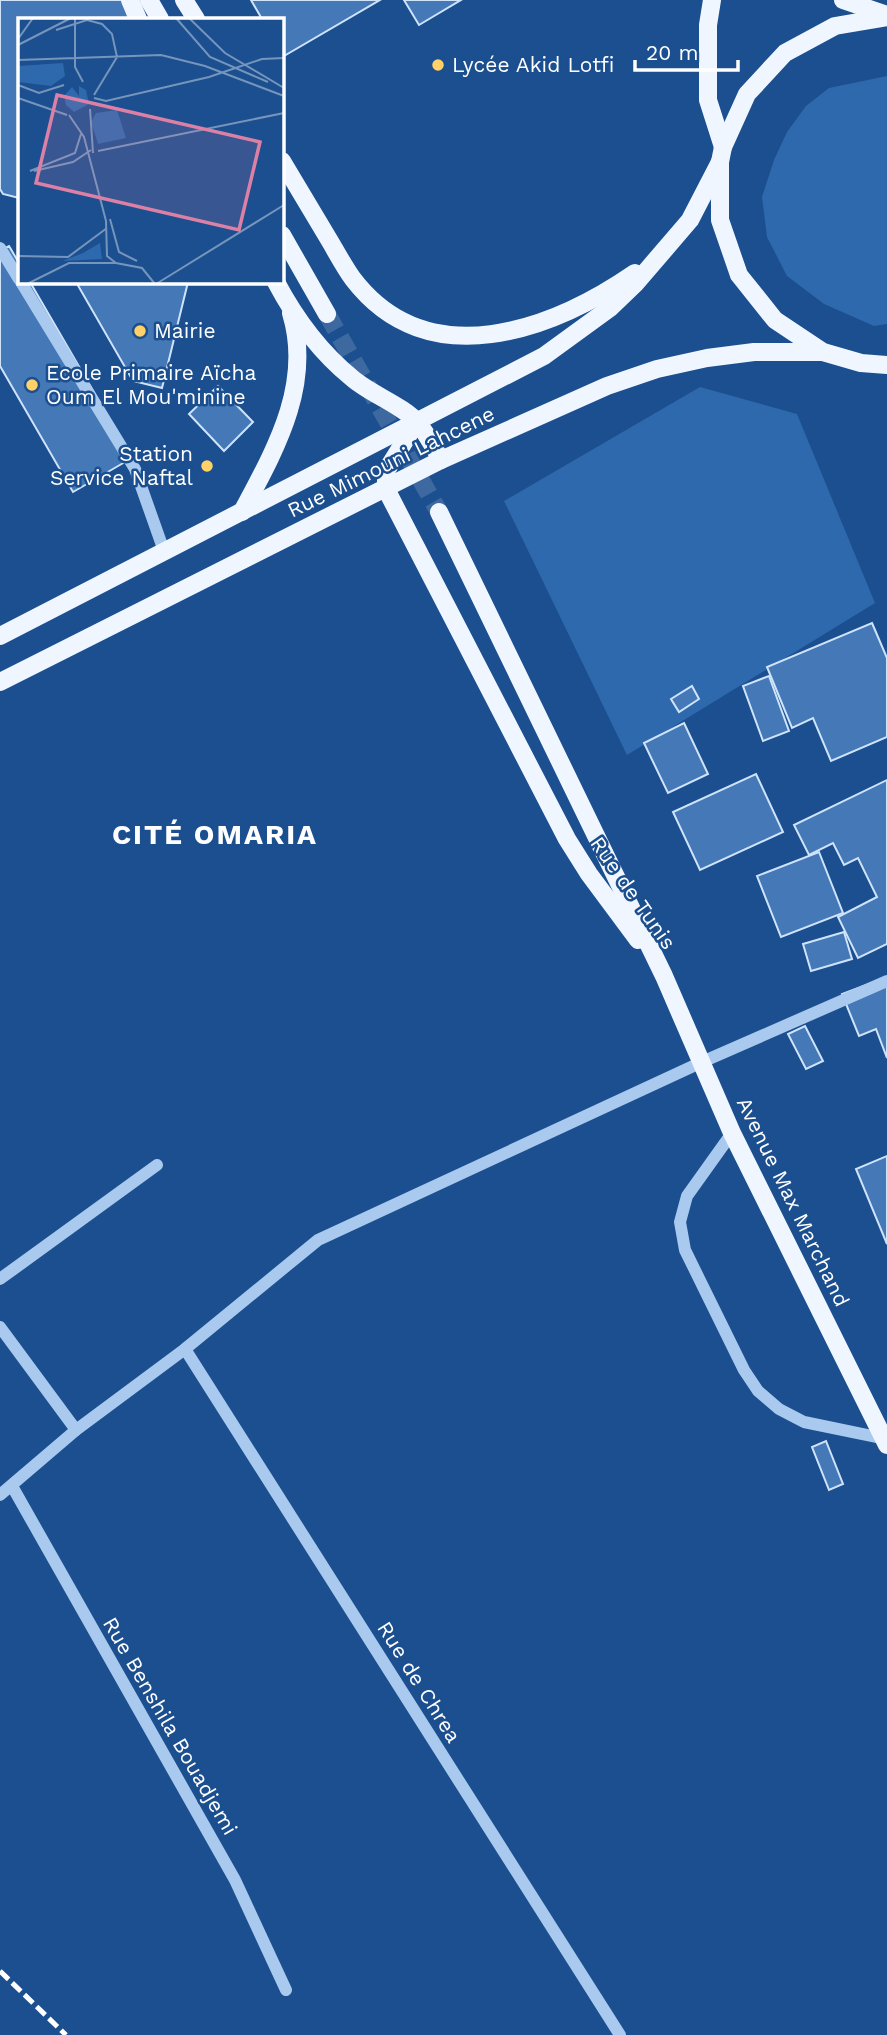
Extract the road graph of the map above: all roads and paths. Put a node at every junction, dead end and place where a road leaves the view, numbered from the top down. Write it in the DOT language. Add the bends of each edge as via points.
graph roads {
  1 [pos="130,0"];
  2 [pos="149,0"];
  3 [pos="184,0"];
  4 [pos="712,0"];
  5 [pos="842,0"];
  6 [pos="887,16"];
  7 [pos="138,18"];
  8 [pos="159,18"];
  9 [pos="196,18"];
  10 [pos="722,155"];
  11 [pos="284,164"];
  12 [pos="284,238"];
  13 [pos="0,248"];
  14 [pos="661,255"];
  15 [pos="18,278"];
  16 [pos="22,284"];
  17 [pos="277,284"];
  18 [pos="288,303"];
  19 [pos="327,314"];
  20 [pos="823,352"];
  21 [pos="887,365"];
  22 [pos="417,422"];
  23 [pos="441,460"];
  24 [pos="386,489"];
  25 [pos="242,512"];
  26 [pos="439,512"];
  27 [pos="164,551"];
  28 [pos="0,636"];
  29 [pos="0,682"];
  30 [pos="664,976"];
  31 [pos="887,981"];
  32 [pos="702,1062"];
  33 [pos="732,1133"];
  34 [pos="157,1165"];
  35 [pos="0,1279"];
  36 [pos="0,1327"];
  37 [pos="185,1349"];
  38 [pos="76,1430"];
  39 [pos="886,1441"];
  40 [pos="12,1486"];
  41 [pos="0,1495"];
  42 [pos="286,1990"];
  43 [pos="620,2035"];
  1 -- 7 [label="main road"];
  2 -- 8 [label="main road"];
  3 -- 9 [label="main road"];
  4 -- 10 [label="main road" via="708,100"];
  5 -- 6 [label="main road"];
  6 -- 10 [label="main road, Rue Mimouni Lahcene" via="835,26 785,53 747,94"];
  10 -- 14 [label="main road, Rue Mimouni Lahcene" via="690,220"];
  10 -- 20 [label="main road" via="720,220 739,275 775,320"];
  11 -- 14 [label="main road" via="353,279 373,300 421,329 448,336 475,338 544,321 584,304"];
  12 -- 19 [label="main road"];
  13 -- 15 [label="street"];
  14 -- 22 [label="main road, Rue Mimouni Lahcene" via="610,309 577,334"];
  16 -- 27 [label="street" via="135,469"];
  17 -- 18 [label="main road"];
  18 -- 22 [label="main road" via="335,364"];
  18 -- 25 [label="main road" via="297,334 291,408"];
  20 -- 21 [label="main road"];
  20 -- 23 [label="main road, Rue Mimouni Lahcene" via="754,352 657,369 594,391"];
  22 -- 23 [label="main road"];
  22 -- 24 [label="main road" via="386,471"];
  22 -- 25 [label="main road, Rue Mimouni Lahcene"];
  23 -- 24 [label="main road, Rue Mimouni Lahcene"];
  24 -- 29 [label="main road, Rue Mimouni Lahcene"];
  24 -- 30 [label="main road, Rue de Tunis" via="567,839"];
  25 -- 27 [label="main road, Rue Mimouni Lahcene"];
  26 -- 30 [label="main road, Rue de Tunis"];
  27 -- 28 [label="main road, Rue Mimouni Lahcene"];
  30 -- 32 [label="main road, Avenue Max Marchand"];
  31 -- 32 [label="street"];
  32 -- 33 [label="main road, Avenue Max Marchand"];
  32 -- 37 [label="street" via="318,1240"];
  33 -- 39 [label="main road, Avenue Max Marchand"];
  33 -- 39 [label="street" via="687,1196 680,1222 685,1250 744,1370 758,1391 804,1422"];
  34 -- 35 [label="street"];
  36 -- 38 [label="street"];
  37 -- 38 [label="street"];
  37 -- 43 [label="street, Rue de Chrea"];
  38 -- 40 [label="street"];
  40 -- 41 [label="street"];
  40 -- 42 [label="street, Rue Benshila Bouadjemi" via="235,1880"];
}
